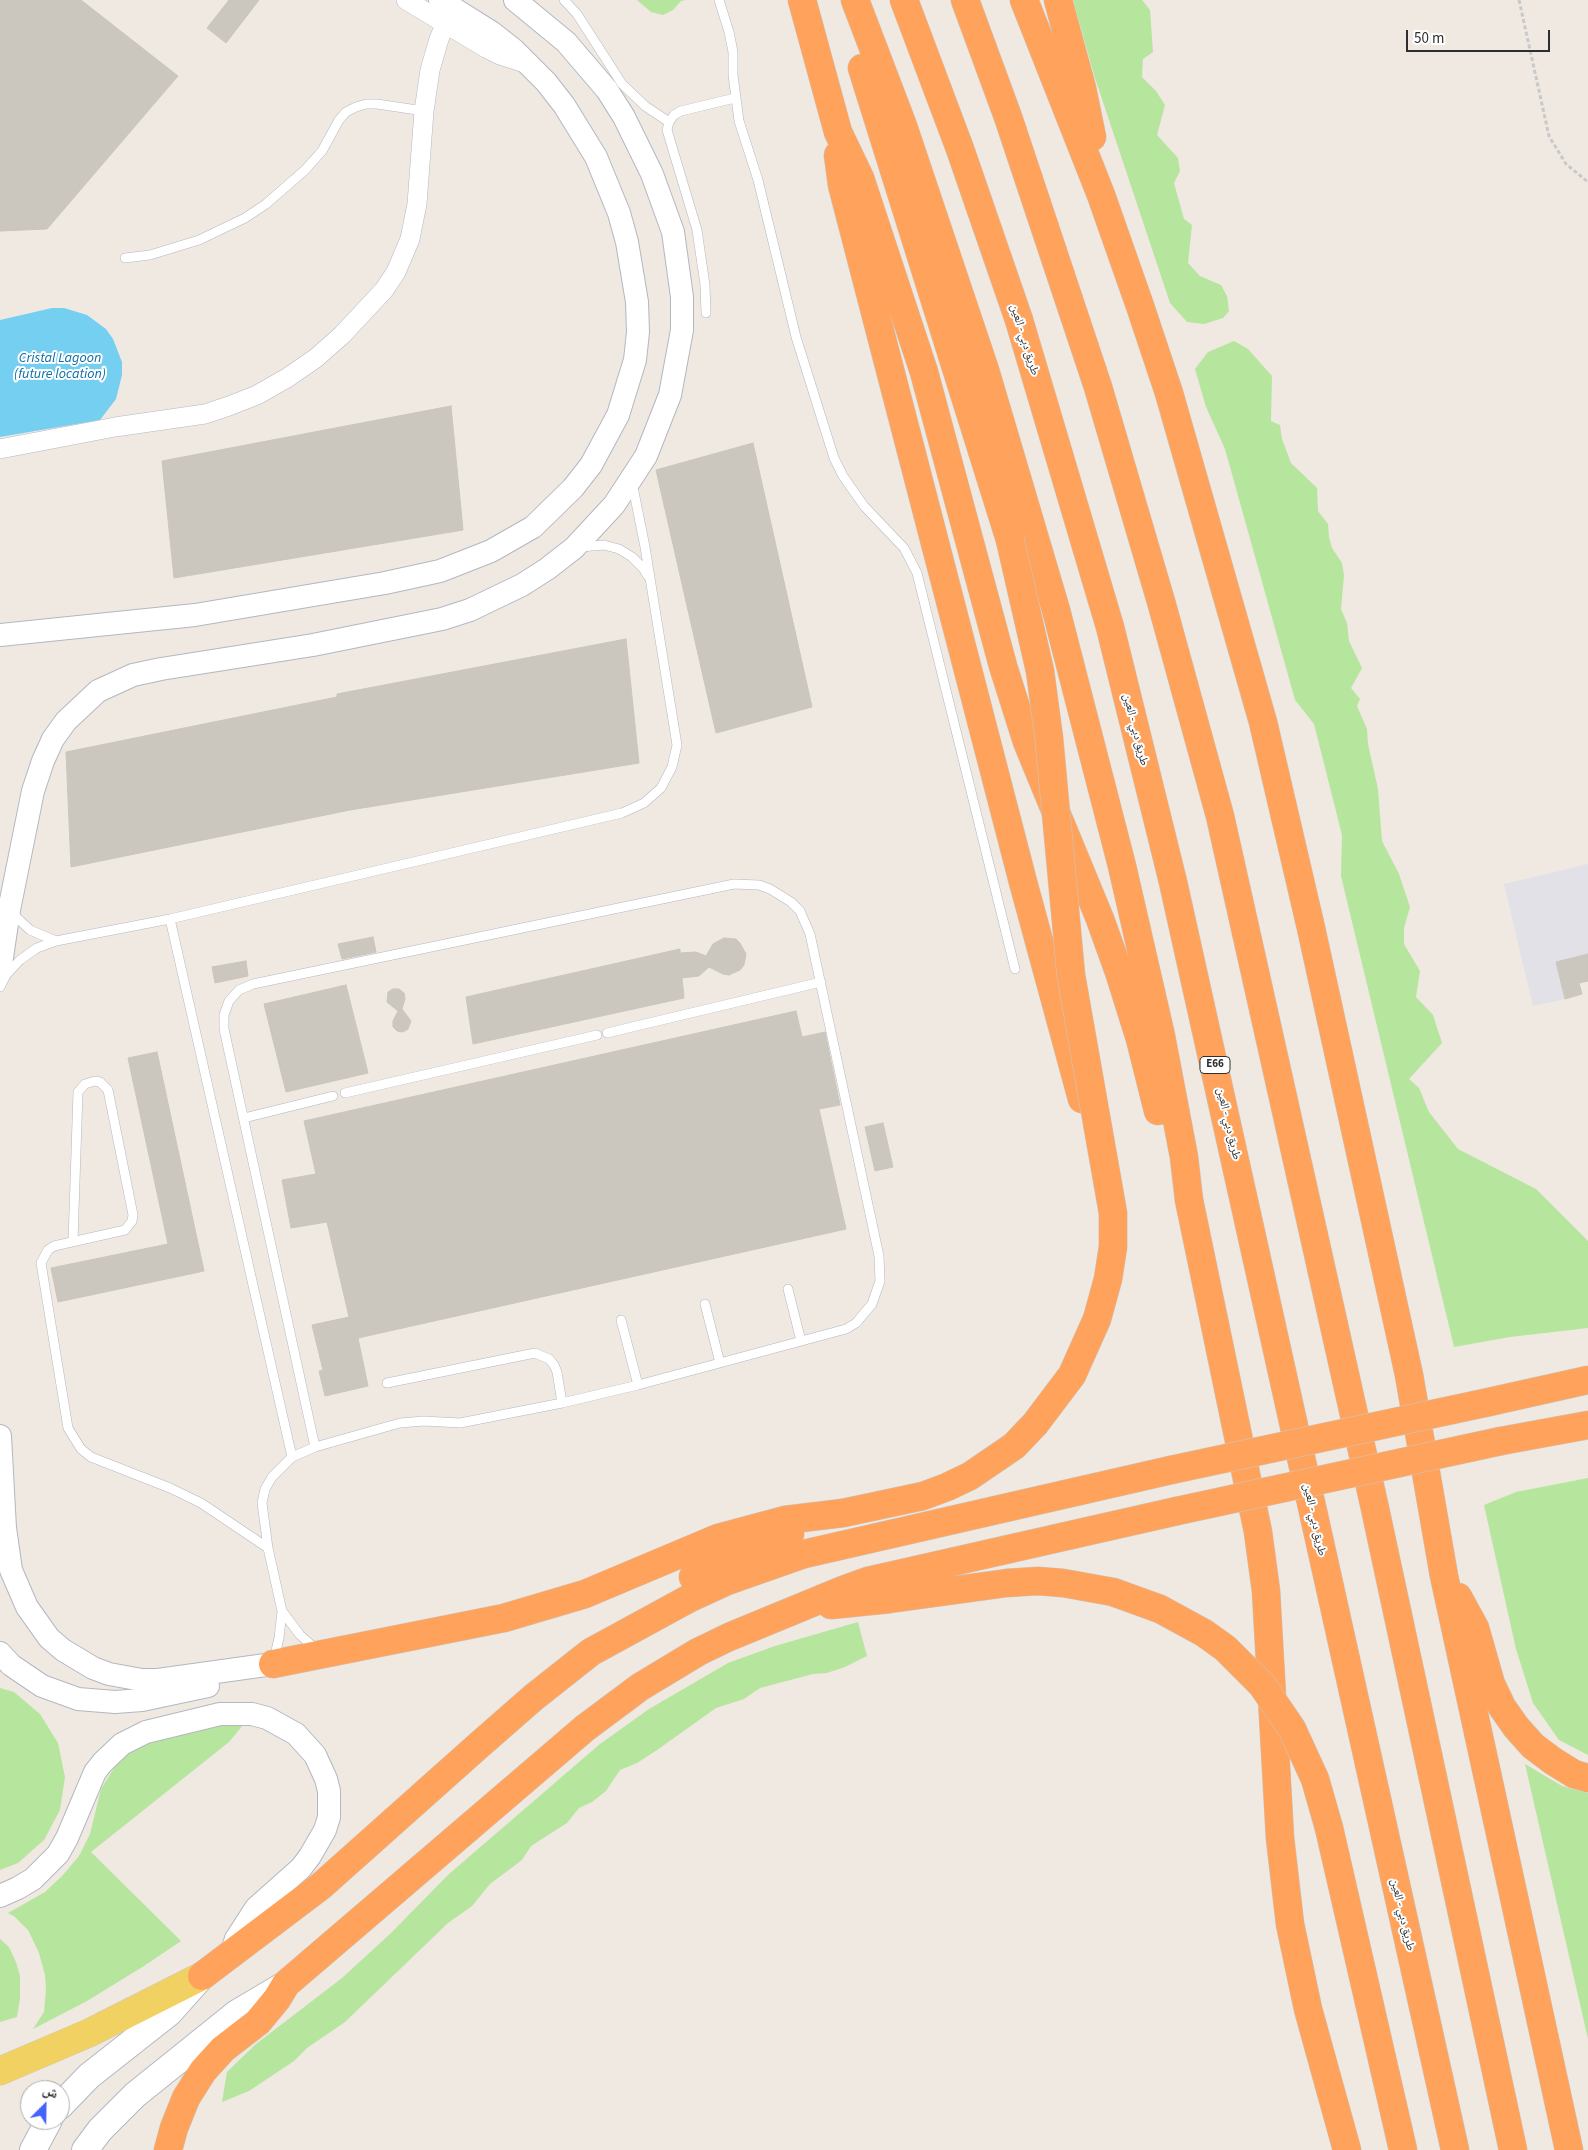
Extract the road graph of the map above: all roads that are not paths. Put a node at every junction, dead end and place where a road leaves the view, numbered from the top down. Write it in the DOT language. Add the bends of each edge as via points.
graph roads {
  1 [pos="406,0"];
  2 [pos="440,0"];
  3 [pos="515,0"];
  4 [pos="564,0"];
  5 [pos="719,0"];
  6 [pos="802,0"];
  7 [pos="840,0"];
  8 [pos="855,0"];
  9 [pos="904,0"];
  10 [pos="964,0"];
  11 [pos="1024,0"];
  12 [pos="1058,0"];
  13 [pos="446,24"];
  14 [pos="529,64"];
  15 [pos="735,98"];
  16 [pos="424,111"];
  17 [pos="669,122"];
  18 [pos="838,132"];
  19 [pos="1101,195"];
  20 [pos="124,258"];
  21 [pos="706,313"];
  22 [pos="0,449"];
  23 [pos="631,481"];
  24 [pos="574,548"];
  25 [pos="650,581"];
  26 [pos="0,635"];
  27 [pos="9,910"];
  28 [pos="170,919"];
  29 [pos="56,940"];
  30 [pos="1015,969"];
  31 [pos="0,971"];
  32 [pos="821,982"];
  33 [pos="0,987"];
  34 [pos="608,1033"];
  35 [pos="597,1035"];
  36 [pos="345,1093"];
  37 [pos="333,1096"];
  38 [pos="244,1118"];
  39 [pos="1102,1155"];
  40 [pos="1189,1200"];
  41 [pos="73,1241"];
  42 [pos="788,1289"];
  43 [pos="705,1304"];
  44 [pos="621,1320"];
  45 [pos="801,1341"];
  46 [pos="720,1363"];
  47 [pos="1588,1380"];
  48 [pos="387,1383"];
  49 [pos="638,1385"];
  50 [pos="562,1403"];
  51 [pos="1588,1425"];
  52 [pos="0,1436"];
  53 [pos="316,1447"];
  54 [pos="292,1457"];
  55 [pos="843,1513"];
  56 [pos="268,1548"];
  57 [pos="1444,1576"];
  58 [pos="802,1606"];
  59 [pos="282,1611"];
  60 [pos="591,1652"];
  61 [pos="0,1653"];
  62 [pos="323,1654"];
  63 [pos="273,1664"];
  64 [pos="1588,1778"];
  65 [pos="0,1896"];
  66 [pos="230,1956"];
  67 [pos="202,1976"];
  68 [pos="286,1984"];
  69 [pos="0,2071"];
  70 [pos="70,2096"];
  71 [pos="43,2130"];
  72 [pos="33,2149"];
  73 [pos="85,2150"];
  74 [pos="168,2150"];
  75 [pos="1346,2150"];
  76 [pos="1403,2150"];
  77 [pos="1454,2150"];
  78 [pos="1513,2150"];
  79 [pos="1569,2150"];
  1 -- 13 [label="street"];
  2 -- 14 [label="street" via="491,32"];
  3 -- 23 [label="street" via="566,42 607,90 649,167 672,232 682,297 677,363 658,429"];
  4 -- 17 [label="lane" via="578,14 622,84 645,106"];
  5 -- 15 [label="lane" via="733,52"];
  6 -- 18 [label="highway"];
  7 -- 39 [label="highway, bridge" via="1010,540 1040,671 1071,975"];
  8 -- 40 [label="highway" via="903,126 985,370 1056,610 1122,866 1161,1036"];
  9 -- 77 [label="highway, طريق دبي - العين / E66" via="1019,320 1110,628 1173,882 1250,1220 1318,1543"];
  10 -- 78 [label="highway" via="1008,117 1098,386 1220,816 1374,1504"];
  11 -- 19 [label="highway"];
  12 -- 19 [label="highway" via="1082,88"];
  13 -- 14 [label="street" via="500,55"];
  13 -- 16 [label="street" via="434,54"];
  14 -- 26 [label="street" via="564,105 599,164 628,242 637,302 637,342 628,388 606,440 573,488 533,527 466,562 422,576 195,615"];
  15 -- 17 [label="lane" via="681,111"];
  15 -- 30 [label="lane" via="796,337 834,458 854,493 896,538 911,558 917,573"];
  16 -- 20 [label="lane" via="377,104 356,107 339,120 322,151 305,170 245,218 199,240 150,255"];
  16 -- 22 [label="street" via="414,221 404,256 384,290 342,336 316,358 257,395 205,414"];
  17 -- 21 [label="lane" via="669,138 697,230"];
  18 -- 39 [label="highway, bridge" via="842,185 1084,1109"];
  18 -- 40 [label="highway" via="860,178 924,372 1003,666 1027,742 1119,972 1167,1142"];
  19 -- 57 [label="highway" via="1169,393 1263,722 1409,1376"];
  23 -- 24 [label="street" via="610,511"];
  23 -- 25 [label="lane"];
  24 -- 25 [label="lane" via="604,545 619,549 643,568"];
  24 -- 27 [label="street" via="522,585 470,610 442,619 312,645 161,669 133,676 98,691 66,721 43,761 33,791"];
  25 -- 28 [label="lane" via="677,745 672,767 661,788 644,803 622,813"];
  27 -- 29 [label="lane" via="30,930"];
  27 -- 31 [label="street"];
  28 -- 29 [label="lane"];
  28 -- 54 [label="lane"];
  29 -- 33 [label="lane" via="36,948 20,960"];
  32 -- 34 [label="lane"];
  32 -- 38 [label="lane" via="810,934 800,911 776,892 759,885 734,884 253,984 239,990 229,1001 224,1014 224,1029"];
  32 -- 45 [label="lane" via="880,1268 877,1293 856,1323 846,1329"];
  35 -- 36 [label="lane"];
  37 -- 38 [label="lane"];
  38 -- 53 [label="lane"];
  39 -- 55 [label="highway, bridge" via="1113,1213 1108,1279 1086,1347 1055,1400 1014,1446 970,1476 922,1496"];
  40 -- 75 [label="highway" via="1258,1532 1265,1581 1280,1838 1290,1924 1308,2009"];
  41 -- 41 [label="lane" via="120,1232 130,1226 133,1215 108,1090 95,1081 81,1087 78,1097"];
  41 -- 56 [label="lane" via="48,1250 41,1270 68,1428 73,1439 91,1457 202,1503"];
  42 -- 45 [label="lane"];
  43 -- 46 [label="lane"];
  44 -- 49 [label="lane"];
  45 -- 46 [label="lane"];
  46 -- 49 [label="lane"];
  47 -- 60 [label="highway, bridge" via="804,1554 765,1566 690,1598"];
  48 -- 50 [label="lane" via="535,1353 554,1365"];
  49 -- 50 [label="lane"];
  50 -- 53 [label="lane" via="460,1423 400,1423"];
  51 -- 58 [label="highway, bridge" via="1177,1511 877,1579"];
  52 -- 63 [label="street" via="10,1570 27,1608 49,1638 63,1650 94,1668 142,1680"];
  53 -- 54 [label="lane"];
  54 -- 56 [label="lane" via="265,1489 262,1503"];
  55 -- 60 [label="highway" via="737,1555 674,1588 647,1603"];
  55 -- 62 [label="highway" via="785,1520 718,1538 585,1594 530,1611"];
  56 -- 59 [label="lane"];
  57 -- 64 [label="highway" via="1467,1610 1491,1684 1516,1728 1553,1760 1574,1774"];
  57 -- 79 [label="highway"];
  58 -- 68 [label="highway" via="698,1652 612,1706"];
  58 -- 76 [label="highway, bridge" via="865,1602 1007,1583 1063,1583 1113,1592 1160,1609 1204,1633 1244,1665 1292,1729 1315,1779"];
  59 -- 62 [label="lane" via="300,1635"];
  59 -- 63 [label="lane"];
  60 -- 66 [label="highway" via="534,1697 335,1874"];
  61 -- 63 [label="street" via="11,1665 42,1686 96,1702 174,1695"];
  62 -- 63 [label="highway"];
  65 -- 66 [label="street" via="33,1879 58,1854 95,1772 122,1744 146,1732 220,1714 244,1713 267,1718 296,1734 315,1755 328,1785 329,1817 310,1856 256,1908 236,1939"];
  66 -- 67 [label="highway"];
  67 -- 69 [label="main road" via="88,2034"];
  67 -- 70 [label="main road" via="169,2013 89,2076"];
  68 -- 73 [label="main road" via="237,2013 171,2066 116,2112"];
  68 -- 74 [label="highway" via="258,2022 223,2049 203,2071 186,2098"];
  71 -- 72 [label="main road"];
}
